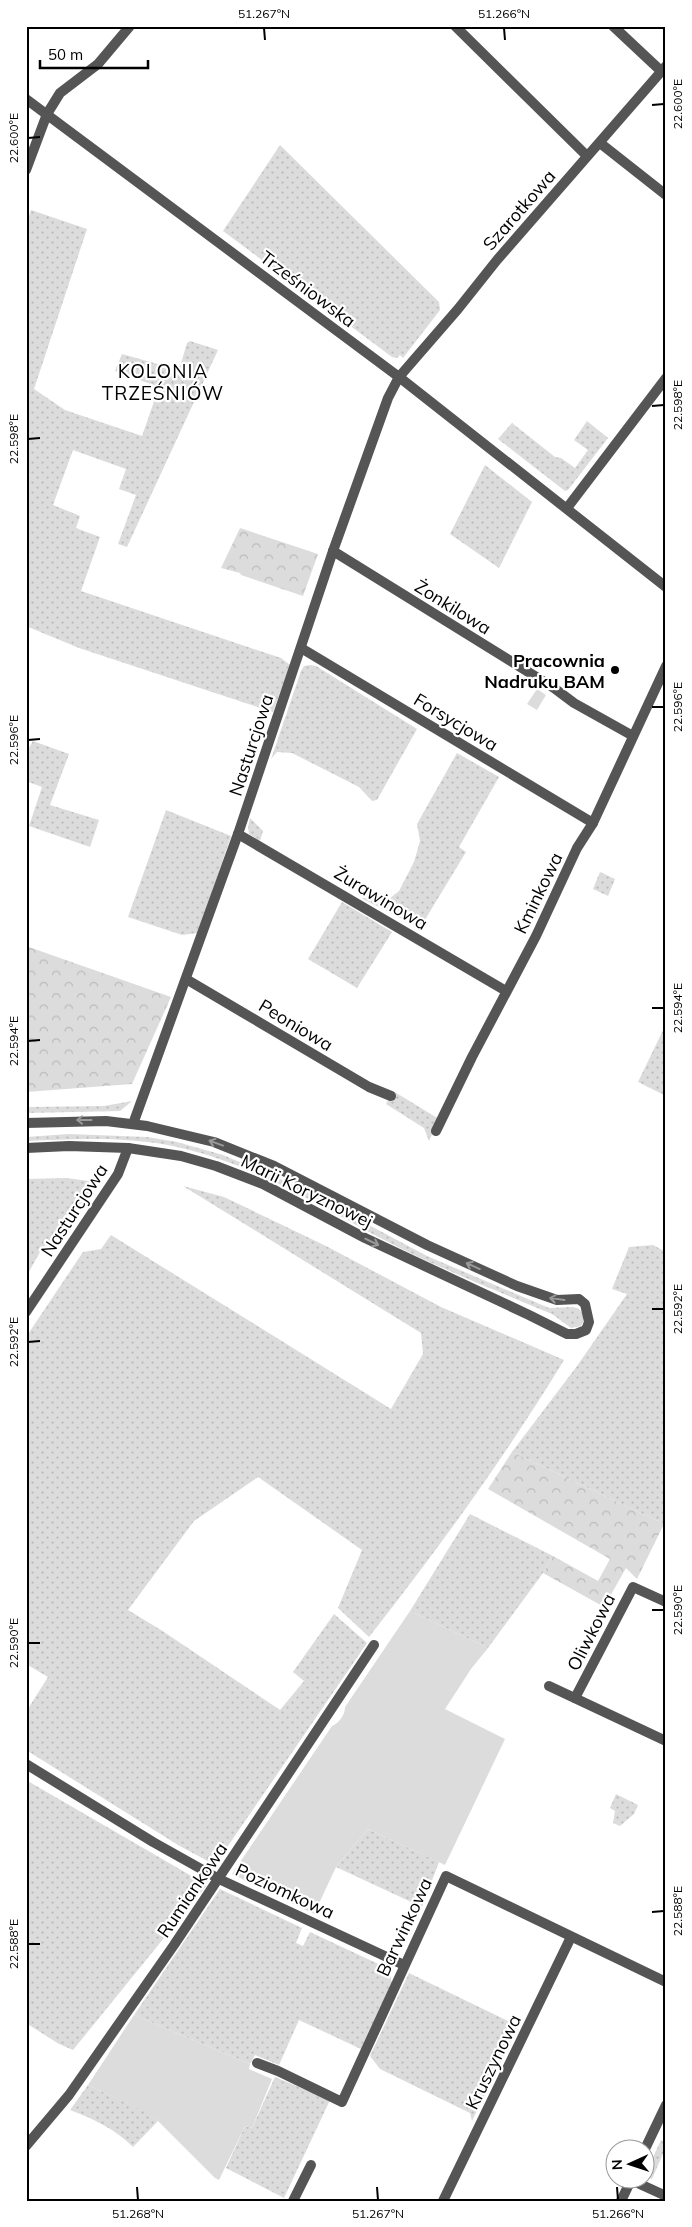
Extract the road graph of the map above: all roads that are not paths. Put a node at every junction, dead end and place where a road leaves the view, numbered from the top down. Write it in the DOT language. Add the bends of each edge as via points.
graph roads {
  1 [pos="130,26"];
  2 [pos="455,26"];
  3 [pos="613,26"];
  4 [pos="663,68"];
  5 [pos="26,99"];
  6 [pos="47,114"];
  7 [pos="600,143"];
  8 [pos="587,156"];
  9 [pos="26,170"];
  10 [pos="666,195"];
  11 [pos="399,377"];
  12 [pos="666,378"];
  13 [pos="567,508"];
  14 [pos="332,552"];
  15 [pos="666,586"];
  16 [pos="301,648"];
  17 [pos="666,666"];
  18 [pos="634,736"];
  19 [pos="594,824"];
  20 [pos="238,834"];
  21 [pos="186,978"];
  22 [pos="506,991"];
  23 [pos="391,1096"];
  24 [pos="26,1122"];
  25 [pos="133,1124"];
  26 [pos="436,1131"];
  27 [pos="26,1148"];
  28 [pos="128,1148"];
  29 [pos="26,1312"];
  30 [pos="666,1602"];
  31 [pos="374,1645"];
  32 [pos="549,1686"];
  33 [pos="575,1698"];
  34 [pos="666,1742"];
  35 [pos="26,1764"];
  36 [pos="220,1879"];
  37 [pos="571,1936"];
  38 [pos="404,1965"];
  39 [pos="666,1982"];
  40 [pos="257,2063"];
  41 [pos="666,2105"];
  42 [pos="649,2140"];
  43 [pos="26,2146"];
  44 [pos="311,2165"];
  45 [pos="653,2190"];
  46 [pos="666,2196"];
  47 [pos="293,2201"];
  48 [pos="443,2201"];
  1 -- 6 [label="street" via="98,64 60,93"];
  2 -- 8 [label="street"];
  3 -- 4 [label="street"];
  4 -- 7 [label="street, Szarotkowa"];
  5 -- 6 [label="street, Trześniowska"];
  6 -- 9 [label="street"];
  6 -- 11 [label="street, Trześniowska"];
  7 -- 8 [label="street, Szarotkowa"];
  7 -- 10 [label="street"];
  8 -- 11 [label="street, Szarotkowa"];
  11 -- 13 [label="street, Trześniowska"];
  11 -- 14 [label="street, Nasturcjowa" via="388,398"];
  12 -- 13 [label="street"];
  13 -- 15 [label="street, Trześniowska"];
  14 -- 16 [label="street, Nasturcjowa"];
  14 -- 18 [label="street, Żonkilowa" via="574,703"];
  16 -- 19 [label="street, Forsycjowa"];
  16 -- 20 [label="street, Nasturcjowa"];
  17 -- 18 [label="street, Kminkowa"];
  18 -- 19 [label="street, Kminkowa"];
  19 -- 22 [label="street, Kminkowa" via="578,848"];
  20 -- 21 [label="street, Nasturcjowa"];
  20 -- 22 [label="street, Żurawinowa"];
  21 -- 23 [label="street, Peoniowa" via="369,1087"];
  21 -- 25 [label="street, Nasturcjowa"];
  22 -- 26 [label="street, Kminkowa"];
  25 -- 24 [label="street, Marii Koryznowej, one-way" via="97,1120"];
  28 -- 25 [label="street, Marii Koryznowej, one-way" via="181,1156 263,1184 380,1246 567,1334 586,1330 589,1322 585,1304 579,1299 557,1300 517,1286 427,1246 274,1166 214,1142"];
  27 -- 28 [label="street, Marii Koryznowej"];
  28 -- 29 [label="street, Nasturcjowa" via="118,1174"];
  30 -- 33 [label="street, Oliwkowa" via="632,1587"];
  31 -- 36 [label="street, Rumiankowa"];
  32 -- 33 [label="street, Oliwkowa"];
  33 -- 34 [label="street, Oliwkowa"];
  35 -- 36 [label="street, Poziomkowa"];
  36 -- 38 [label="street, Poziomkowa"];
  36 -- 43 [label="street, Rumiankowa" via="69,2095"];
  37 -- 38 [label="street, Barwinkowa" via="446,1876"];
  37 -- 39 [label="street, Barwinkowa"];
  37 -- 48 [label="street, Kruszynowa"];
  38 -- 40 [label="street, Barwinkowa" via="342,2102"];
  41 -- 42 [label="street"];
  44 -- 47 [label="street"];
  45 -- 46 [label="street"];
}
